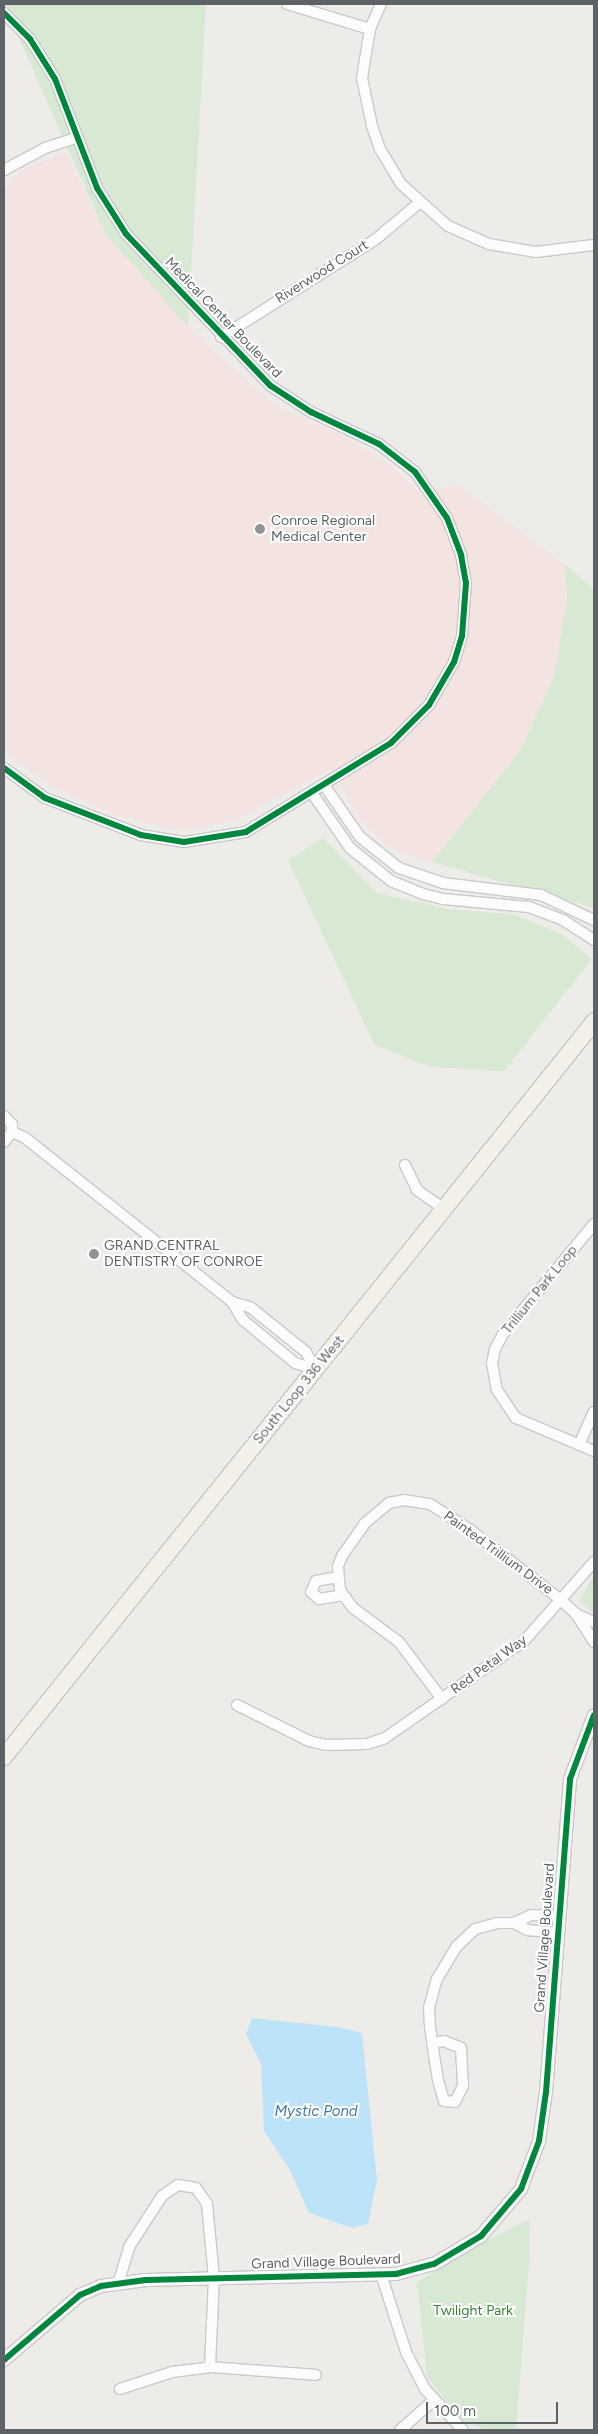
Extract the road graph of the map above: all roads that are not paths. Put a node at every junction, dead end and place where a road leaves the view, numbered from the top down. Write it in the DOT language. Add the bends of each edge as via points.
graph roads {
  1 [pos="287,4"];
  2 [pos="381,4"];
  3 [pos="4,14"];
  4 [pos="370,29"];
  5 [pos="76,138"];
  6 [pos="4,170"];
  7 [pos="418,203"];
  8 [pos="594,245"];
  9 [pos="221,337"];
  10 [pos="4,768"];
  11 [pos="324,785"];
  12 [pos="312,793"];
  13 [pos="524,891"];
  14 [pos="521,906"];
  15 [pos="594,920"];
  16 [pos="594,940"];
  17 [pos="591,1027"];
  18 [pos="4,1116"];
  19 [pos="12,1132"];
  20 [pos="4,1142"];
  21 [pos="405,1165"];
  22 [pos="444,1209"];
  23 [pos="594,1224"];
  24 [pos="232,1302"];
  25 [pos="315,1370"];
  26 [pos="594,1412"];
  27 [pos="580,1445"];
  28 [pos="594,1451"];
  29 [pos="594,1562"];
  30 [pos="338,1577"];
  31 [pos="343,1595"];
  32 [pos="562,1601"];
  33 [pos="576,1614"];
  34 [pos="594,1622"];
  35 [pos="594,1642"];
  36 [pos="442,1699"];
  37 [pos="236,1705"];
  38 [pos="594,1715"];
  39 [pos="4,1757"];
  40 [pos="559,1916"];
  41 [pos="514,1922"];
  42 [pos="558,1933"];
  43 [pos="432,2043"];
  44 [pos="381,2274"];
  45 [pos="214,2278"];
  46 [pos="118,2284"];
  47 [pos="4,2360"];
  48 [pos="210,2367"];
  49 [pos="316,2375"];
  50 [pos="120,2389"];
  51 [pos="434,2400"];
  52 [pos="400,2430"];
  53 [pos="463,2430"];
  1 -- 4 [label="street"];
  2 -- 4 [label="street"];
  3 -- 5 [label="street, Medical Center Boulevard" via="30,39 55,78"];
  4 -- 7 [label="street" via="363,58 365,103 390,167"];
  5 -- 6 [label="street" via="44,148"];
  5 -- 9 [label="street, Medical Center Boulevard" via="97,188 126,234"];
  7 -- 8 [label="street" via="448,226 512,250 555,252"];
  7 -- 9 [label="street, Riverwood Court" via="376,239"];
  9 -- 11 [label="street, Medical Center Boulevard" via="251,368 289,399 379,444 415,472 447,518 461,554 466,610 462,636 444,682 413,724"];
  10 -- 12 [label="street, Medical Center Boulevard" via="45,798 71,809 141,835 184,842 246,832"];
  11 -- 12 [label="street, Medical Center Boulevard"];
  11 -- 13 [label="street" via="360,837 399,868 443,883"];
  12 -- 14 [label="street" via="350,848 391,881 423,894"];
  13 -- 14 [label="street"];
  13 -- 15 [label="street" via="558,901"];
  14 -- 16 [label="street" via="563,920"];
  17 -- 22 [label="main road, South Loop 336 West"];
  18 -- 19 [label="street" via="12,1124"];
  19 -- 20 [label="street"];
  19 -- 24 [label="street" via="24,1136"];
  21 -- 22 [label="street" via="417,1190"];
  22 -- 25 [label="main road, South Loop 336 West"];
  23 -- 27 [label="street, Trillium Park Loop" via="503,1334 492,1363 496,1390 516,1418"];
  24 -- 25 [label="street" via="243,1320 295,1363"];
  24 -- 25 [label="street" via="250,1307 306,1352"];
  25 -- 39 [label="main road, South Loop 336 West"];
  26 -- 27 [label="street"];
  27 -- 28 [label="street, Trillium Park Loop"];
  29 -- 32 [label="street, Red Petal Way"];
  30 -- 31 [label="street"];
  30 -- 31 [label="street" via="316,1581 311,1592 319,1599"];
  30 -- 32 [label="street, Painted Trillium Drive" via="342,1556 378,1510 388,1503 416,1500 430,1504 469,1529"];
  31 -- 36 [label="street" via="353,1608 399,1642"];
  32 -- 33 [label="street, Painted Trillium Drive"];
  32 -- 36 [label="street, Red Petal Way" via="524,1642"];
  33 -- 34 [label="street, Painted Trillium Drive"];
  33 -- 35 [label="street, Painted Trillium Drive"];
  36 -- 37 [label="street, Red Petal Way" via="385,1738 345,1746 309,1741"];
  38 -- 40 [label="street, Grand Village Boulevard" via="570,1779"];
  40 -- 41 [label="street" via="531,1915"];
  40 -- 42 [label="street, Grand Village Boulevard"];
  41 -- 42 [label="street" via="528,1930"];
  41 -- 43 [label="street" via="474,1930 457,1946 437,1979 429,2008"];
  42 -- 44 [label="street, Grand Village Boulevard" via="539,2140 521,2189 481,2236 434,2264 396,2274"];
  43 -- 43 [label="street" via="444,2101 455,2102 463,2086 461,2048 444,2041"];
  44 -- 45 [label="street, Grand Village Boulevard"];
  44 -- 51 [label="street" via="406,2352"];
  45 -- 46 [label="street, Grand Village Boulevard"];
  45 -- 46 [label="street" via="207,2204 196,2188 178,2185 162,2196 130,2247"];
  45 -- 48 [label="street"];
  46 -- 47 [label="street, Grand Village Boulevard" via="80,2295"];
  48 -- 49 [label="street"];
  48 -- 50 [label="street" via="172,2372"];
  51 -- 52 [label="street"];
  51 -- 53 [label="street"];
}
